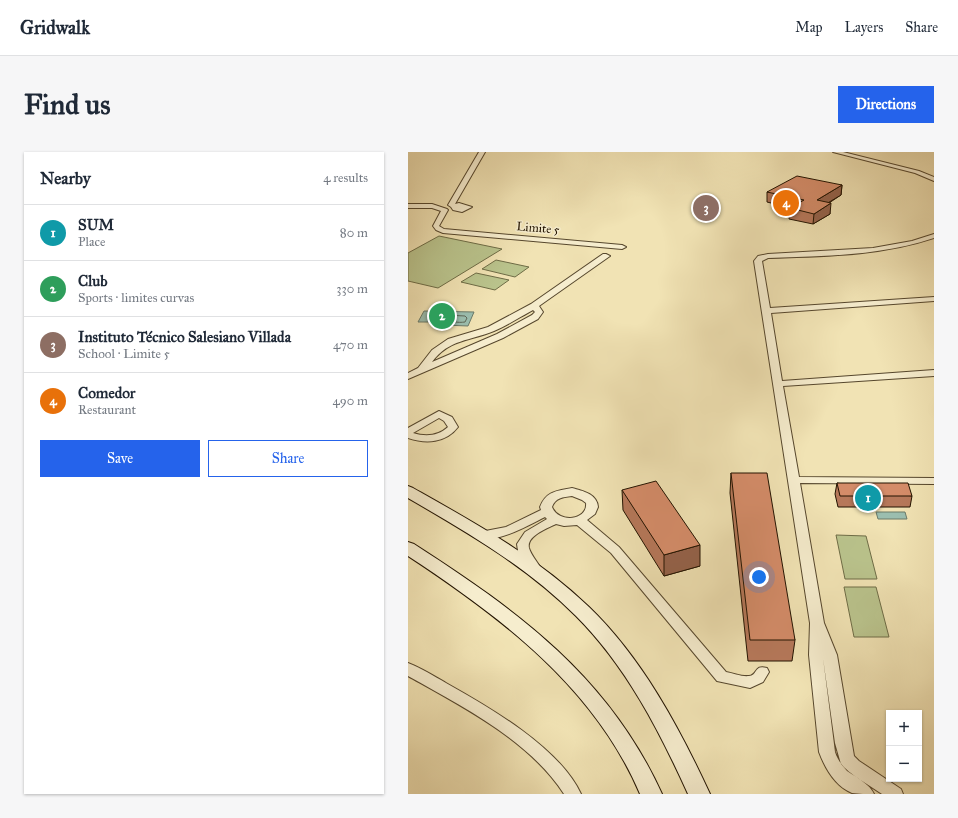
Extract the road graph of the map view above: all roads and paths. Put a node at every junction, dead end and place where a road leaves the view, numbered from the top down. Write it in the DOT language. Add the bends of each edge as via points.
graph roads {
  1 [pos="482,152"];
  2 [pos="840,152"];
  3 [pos="934,179"];
  4 [pos="408,206"];
  5 [pos="456,206"];
  6 [pos="934,236"];
  7 [pos="622,247"];
  8 [pos="606,256"];
  9 [pos="934,299"];
  10 [pos="534,306"];
  11 [pos="767,311"];
  12 [pos="422,370"];
  13 [pos="934,373"];
  14 [pos="408,376"];
  15 [pos="778,384"];
  16 [pos="408,432"];
  17 [pos="408,435"];
  18 [pos="794,480"];
  19 [pos="934,481"];
  20 [pos="408,492"];
  21 [pos="550,516"];
  22 [pos="579,520"];
  23 [pos="484,535"];
  24 [pos="408,548"];
  25 [pos="537,572"];
  26 [pos="818,623"];
  27 [pos="408,669"];
  28 [pos="762,672"];
  29 [pos="824,734"];
  30 [pos="842,734"];
  31 [pos="574,794"];
  32 [pos="651,794"];
  33 [pos="699,794"];
  34 [pos="866,794"];
  35 [pos="894,794"];
  1 -- 5 [label="street" via="452,204"];
  2 -- 3 [label="street" via="917,172"];
  4 -- 7 [label="street, Limite 5" via="444,209 436,224 438,229 451,232"];
  6 -- 11 [label="street" via="890,248 764,256 758,261"];
  8 -- 10 [label="street"];
  9 -- 11 [label="street"];
  10 -- 12 [label="street" via="491,329 451,341 436,352"];
  10 -- 12 [label="street" via="539,312 535,317 500,336"];
  11 -- 15 [label="street"];
  12 -- 14 [label="street"];
  13 -- 15 [label="street"];
  15 -- 18 [label="street"];
  16 -- 17 [label="street" via="439,414 448,419 452,427 443,435 428,439"];
  18 -- 19 [label="street"];
  18 -- 26 [label="street"];
  20 -- 23 [label="main road"];
  21 -- 22 [label="street" via="562,522"];
  21 -- 22 [label="street" via="545,507 551,498 564,493 579,493 592,503 590,513"];
  21 -- 23 [label="street" via="509,530"];
  21 -- 25 [label="street" via="523,541 522,546"];
  22 -- 28 [label="street" via="615,550 722,677 750,682 758,678"];
  23 -- 25 [label="main road"];
  24 -- 32 [label="main road" via="474,592 529,634 572,674 610,722 630,753"];
  25 -- 33 [label="main road" via="606,637 643,689"];
  26 -- 29 [label="street" via="816,655"];
  26 -- 30 [label="street" via="830,655"];
  27 -- 31 [label="street" via="516,734 539,753"];
  29 -- 30 [label="street"];
  29 -- 34 [label="street" via="830,764"];
  30 -- 35 [label="street" via="847,758 854,766"];
}
